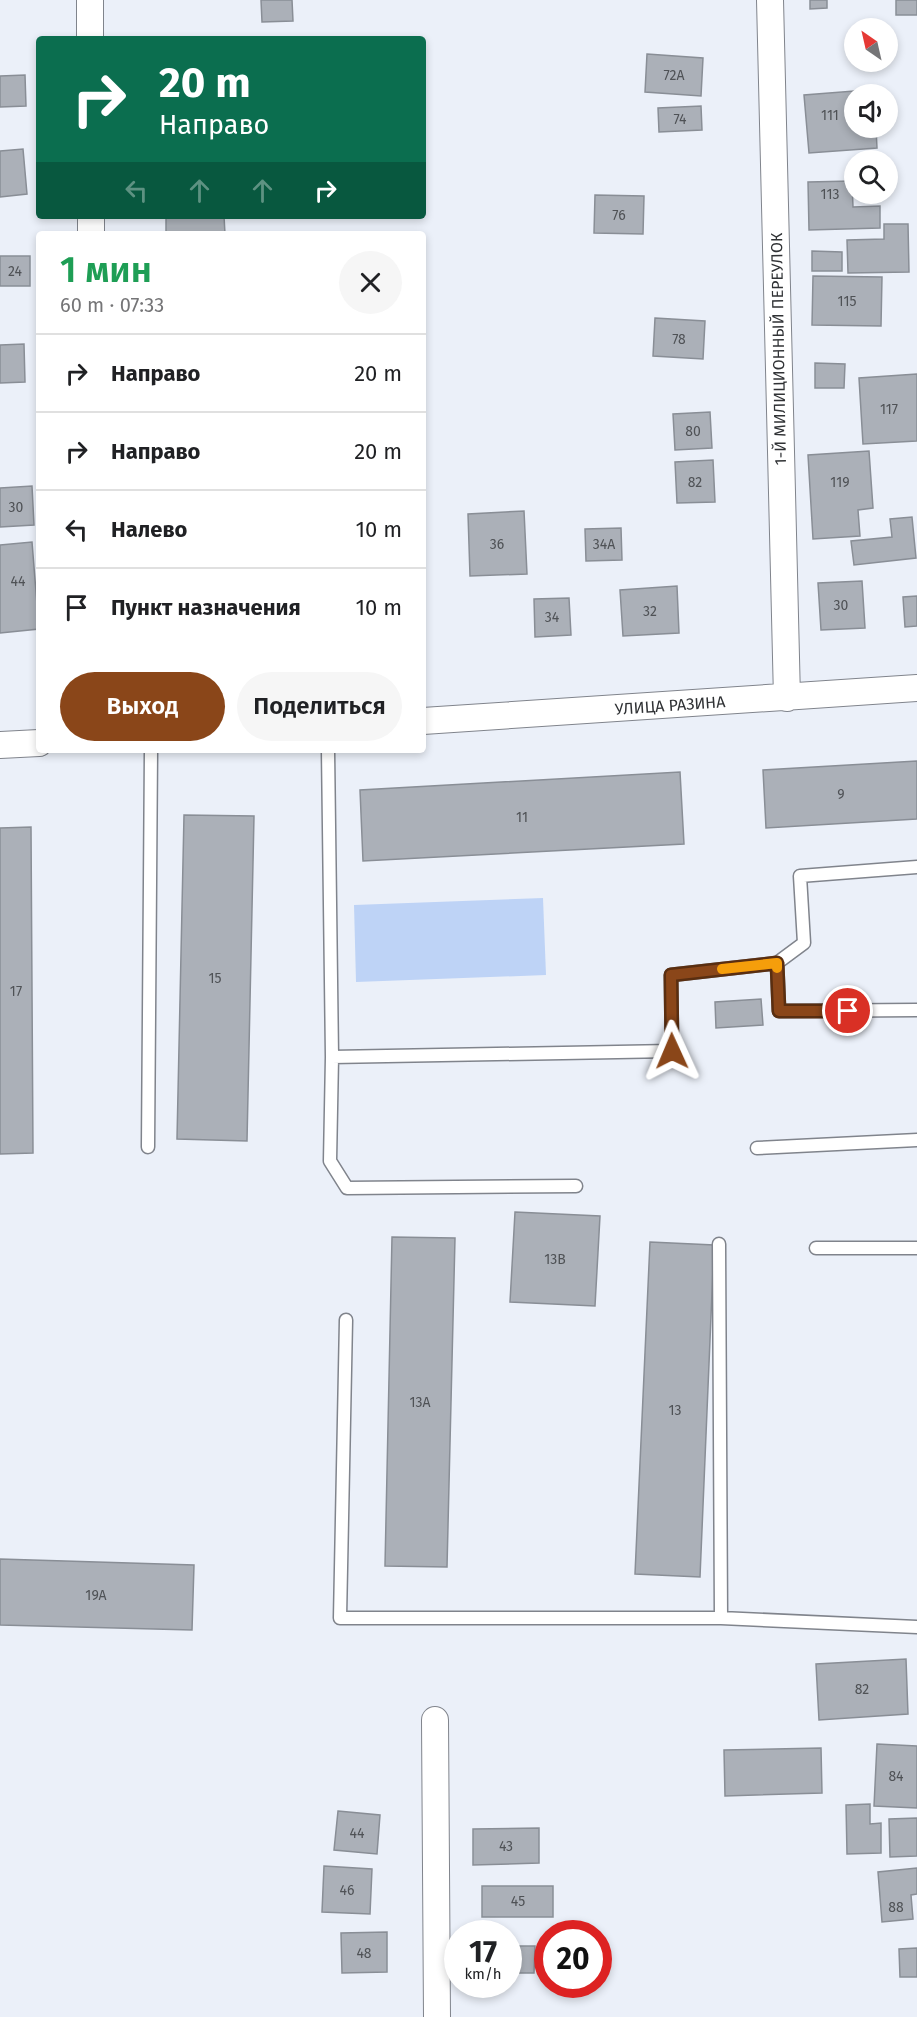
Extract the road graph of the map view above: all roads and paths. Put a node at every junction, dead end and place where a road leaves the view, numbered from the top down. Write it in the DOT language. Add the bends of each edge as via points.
graph roads {
  1 [pos="90,0"];
  2 [pos="770,0"];
  3 [pos="90,36"];
  4 [pos="917,688"];
  5 [pos="787,698"];
  6 [pos="426,721"];
  7 [pos="36,743"];
  8 [pos="0,745"];
  9 [pos="151,753"];
  10 [pos="328,753"];
  11 [pos="917,867"];
  12 [pos="777,963"];
  13 [pos="917,1010"];
  14 [pos="332,1056"];
  15 [pos="917,1140"];
  16 [pos="148,1147"];
  17 [pos="757,1149"];
  18 [pos="576,1186"];
  19 [pos="719,1244"];
  20 [pos="816,1248"];
  21 [pos="917,1248"];
  22 [pos="346,1320"];
  23 [pos="721,1618"];
  24 [pos="917,1627"];
  25 [pos="435,1720"];
  26 [pos="437,2017"];
  1 -- 3 [label="street"];
  2 -- 5 [label="street, 1-Й МИЛИЦИОННЫЙ ПЕРЕУЛОК"];
  4 -- 5 [label="street, УЛИЦА РАЗИНА"];
  5 -- 6 [label="street, УЛИЦА РАЗИНА"];
  7 -- 8 [label="street"];
  9 -- 16 [label="lane"];
  10 -- 14 [label="lane"];
  11 -- 12 [label="lane" via="800,876 804,944"];
  12 -- 13 [label="lane" via="779,1011"];
  12 -- 14 [label="lane" via="671,975 672,1051"];
  14 -- 18 [label="lane" via="330,1161 347,1188"];
  15 -- 17 [label="lane"];
  19 -- 23 [label="lane"];
  20 -- 21 [label="lane"];
  22 -- 23 [label="lane" via="339,1618"];
  23 -- 24 [label="lane"];
  25 -- 26 [label="street"];
}
